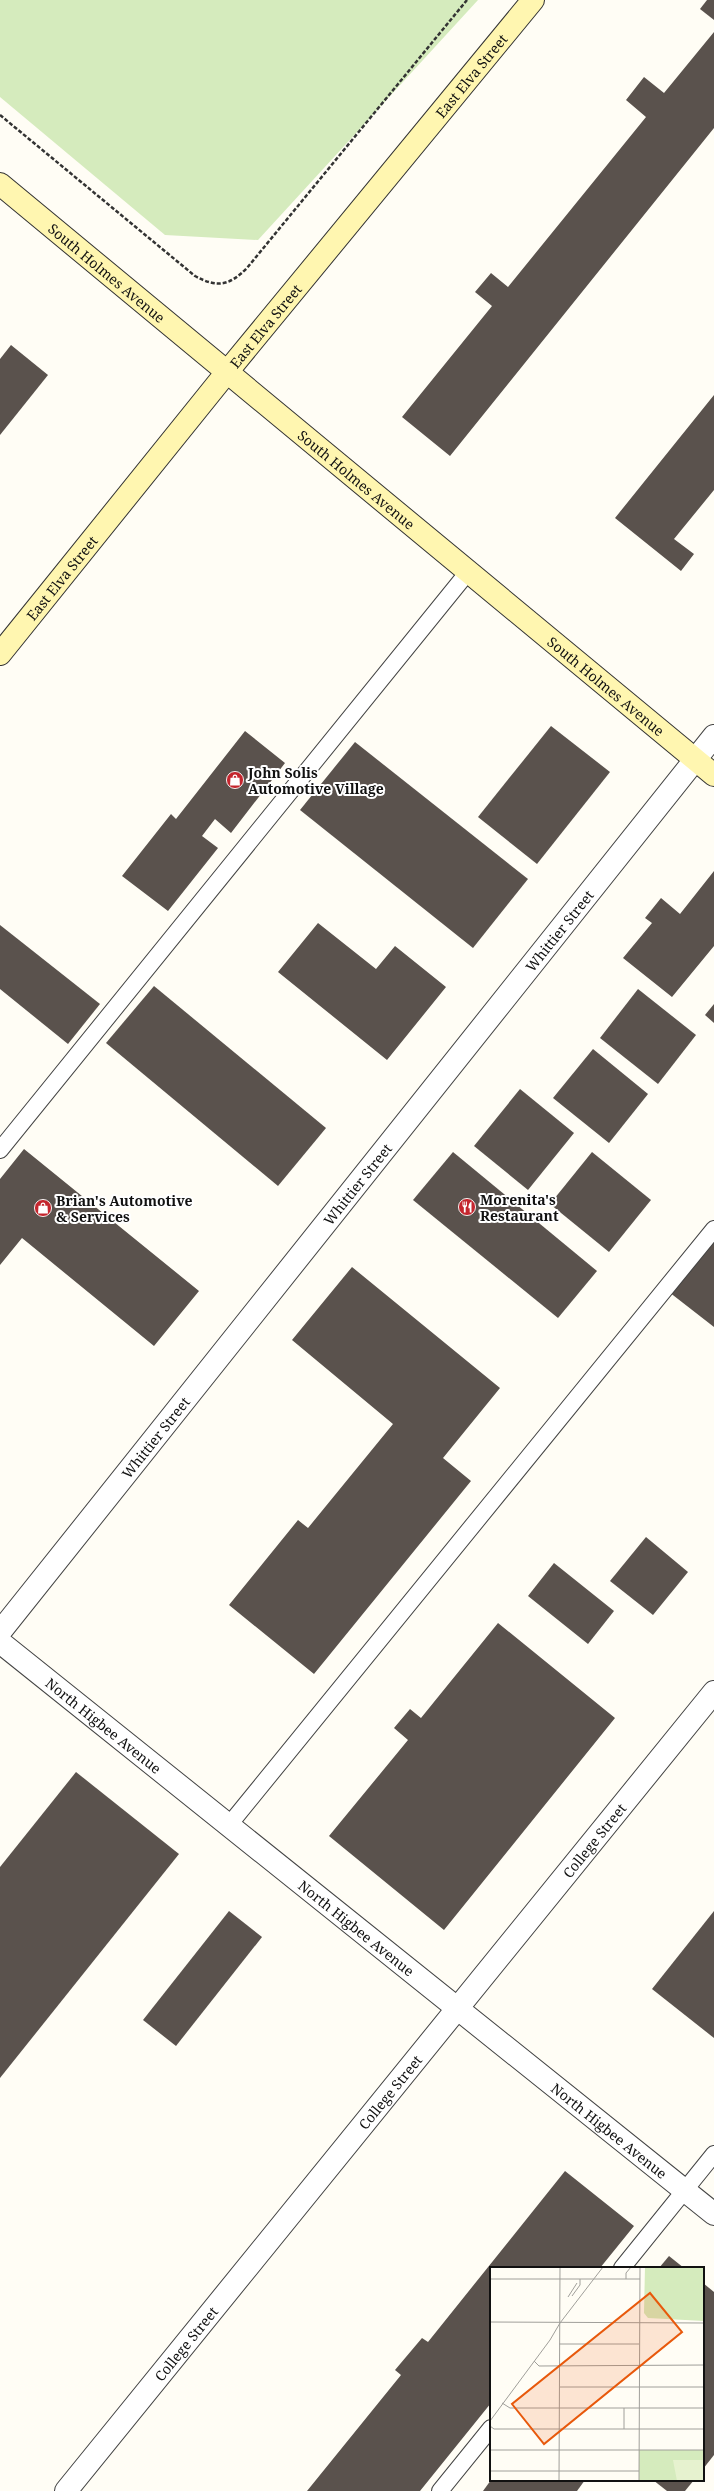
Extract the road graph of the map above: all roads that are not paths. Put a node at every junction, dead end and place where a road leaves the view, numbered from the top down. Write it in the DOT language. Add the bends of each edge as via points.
graph roads {
  1 [pos="533,0"];
  2 [pos="0,184"];
  3 [pos="228,372"];
  4 [pos="468,572"];
  5 [pos="0,654"];
  6 [pos="714,736"];
  7 [pos="695,760"];
  8 [pos="714,775"];
  9 [pos="0,1150"];
  10 [pos="714,1229"];
  11 [pos="0,1632"];
  12 [pos="0,1642"];
  13 [pos="714,1692"];
  14 [pos="229,1825"];
  15 [pos="458,2009"];
  16 [pos="714,2154"];
  17 [pos="685,2190"];
  18 [pos="714,2214"];
  19 [pos="623,2267"];
  20 [pos="490,2429"];
  21 [pos="66,2491"];
  22 [pos="440,2491"];
  1 -- 3 [label="main road, East Elva Street"];
  2 -- 3 [label="main road, South Holmes Avenue"];
  3 -- 4 [label="main road, South Holmes Avenue"];
  3 -- 5 [label="main road, East Elva Street"];
  4 -- 7 [label="main road, South Holmes Avenue"];
  4 -- 9 [label="lane"];
  6 -- 7 [label="street, Whittier Street"];
  7 -- 8 [label="main road, South Holmes Avenue"];
  7 -- 11 [label="street, Whittier Street"];
  10 -- 14 [label="lane"];
  12 -- 14 [label="street, North Higbee Avenue"];
  13 -- 15 [label="street, College Street"];
  14 -- 15 [label="street, North Higbee Avenue"];
  15 -- 17 [label="street, North Higbee Avenue"];
  15 -- 21 [label="street, College Street"];
  16 -- 17 [label="lane"];
  17 -- 18 [label="street, North Higbee Avenue"];
  17 -- 19 [label="lane"];
  20 -- 22 [label="lane"];
}
